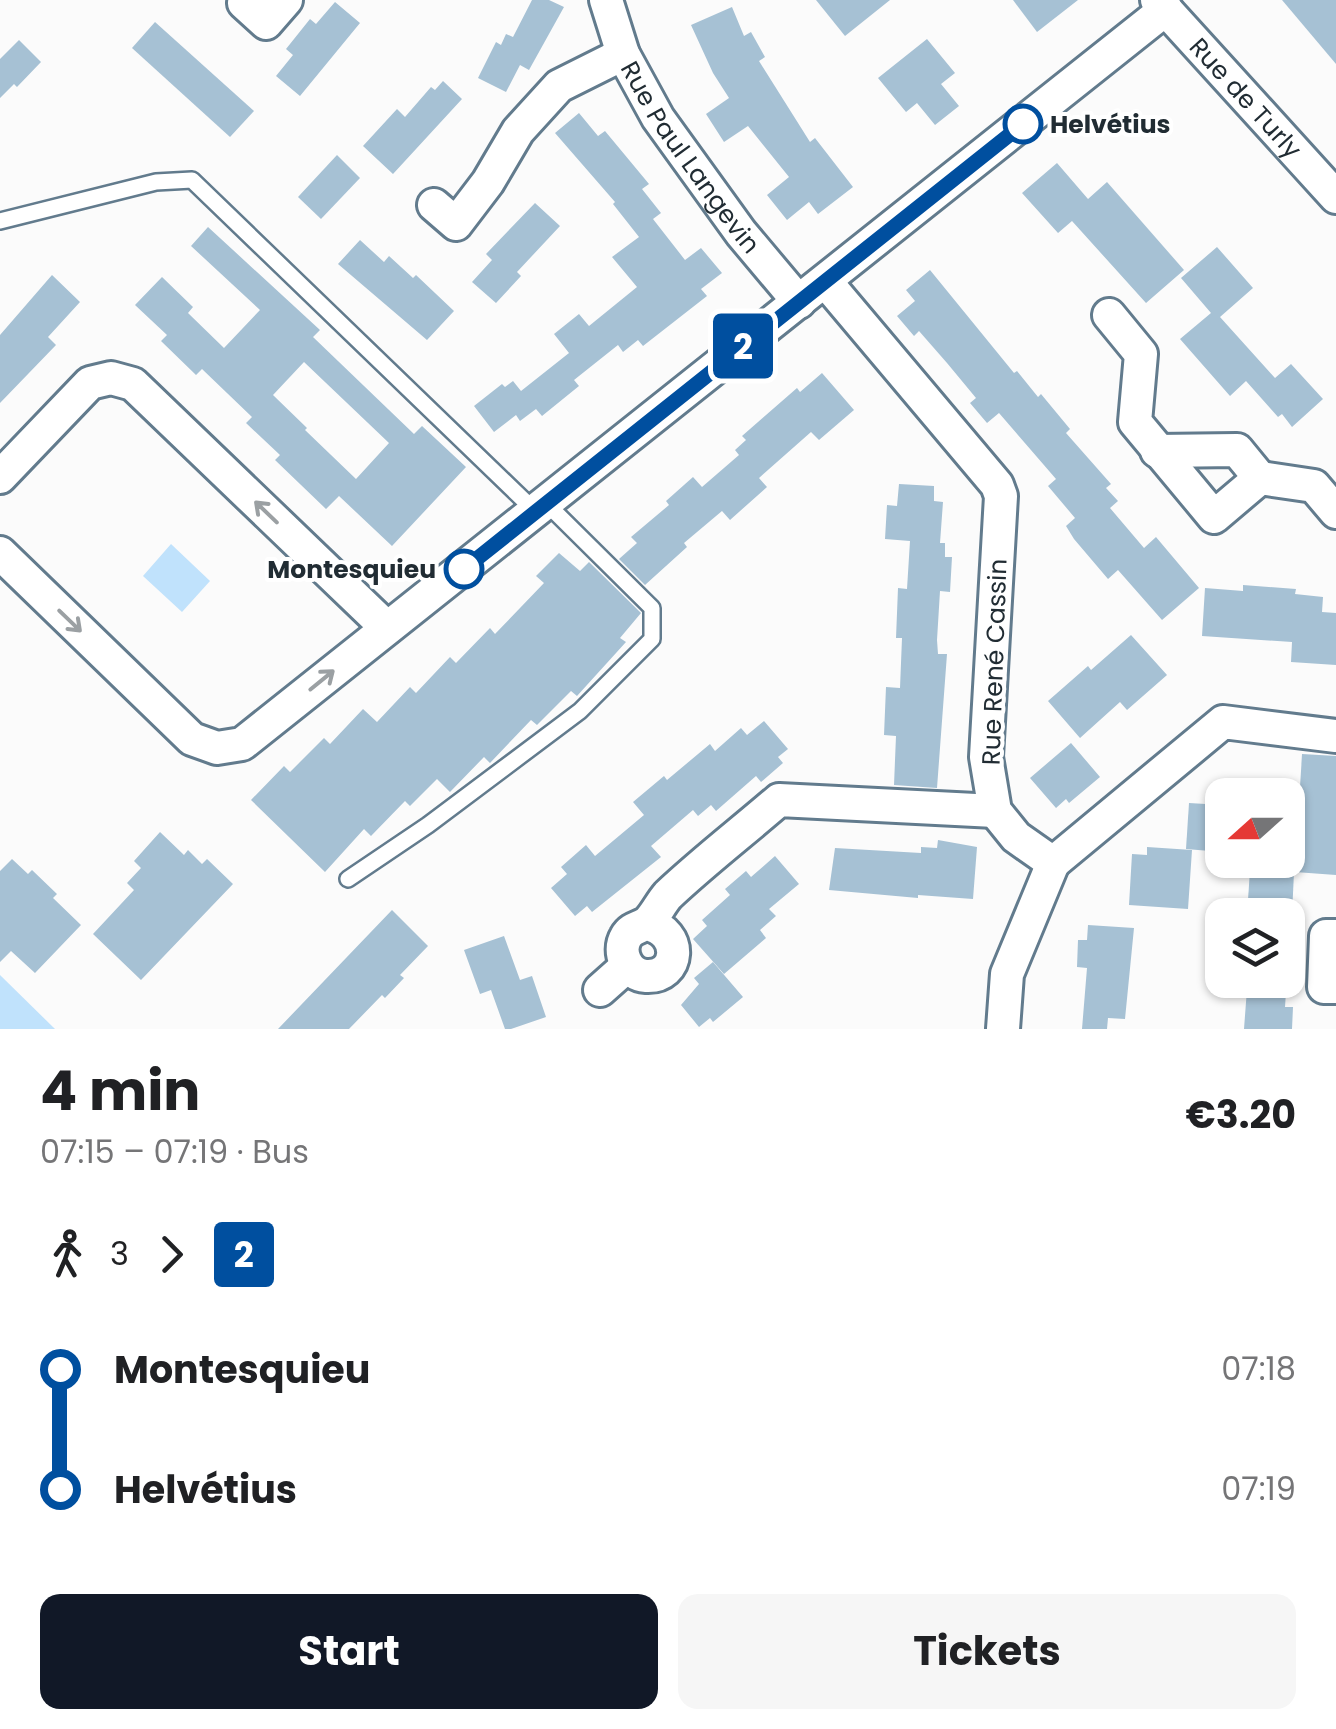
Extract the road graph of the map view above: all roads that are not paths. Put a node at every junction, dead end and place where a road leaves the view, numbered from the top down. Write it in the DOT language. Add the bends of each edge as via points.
graph roads {
  1 [pos="286,0"];
  2 [pos="606,0"];
  3 [pos="244,3"];
  4 [pos="1162,5"];
  5 [pos="623,54"];
  6 [pos="1336,197"];
  7 [pos="434,205"];
  8 [pos="0,221"];
  9 [pos="826,282"];
  10 [pos="799,302"];
  11 [pos="1110,315"];
  12 [pos="1157,451"];
  13 [pos="0,477"];
  14 [pos="1260,478"];
  15 [pos="542,508"];
  16 [pos="1336,512"];
  17 [pos="0,553"];
  18 [pos="387,628"];
  19 [pos="1336,736"];
  20 [pos="995,811"];
  21 [pos="1053,863"];
  22 [pos="348,878"];
  23 [pos="1336,936"];
  24 [pos="1336,987"];
  25 [pos="600,990"];
  26 [pos="1003,1029"];
  1 -- 3 [label="street" via="266,23"];
  2 -- 5 [label="street, Rue Paul Langevin"];
  4 -- 6 [label="street, Rue de Turly"];
  4 -- 9 [label="street"];
  5 -- 7 [label="street" via="558,86 518,131 456,224"];
  5 -- 10 [label="street, Rue Paul Langevin" via="669,133"];
  8 -- 15 [label="lane" via="156,182 192,180"];
  9 -- 10 [label="street"];
  9 -- 20 [label="street, Rue René Cassin" via="1001,496 986,757"];
  10 -- 15 [label="street"];
  11 -- 12 [label="street" via="1142,354 1135,422"];
  12 -- 14 [label="street" via="1237,450"];
  12 -- 14 [label="street" via="1214,518"];
  18 -- 13 [label="street, one-way" via="133,384 111,378 90,383"];
  14 -- 16 [label="street" via="1314,486"];
  15 -- 18 [label="street"];
  15 -- 22 [label="lane" via="652,608 652,640 580,711"];
  17 -- 18 [label="street, one-way" via="192,740 217,748 242,744"];
  19 -- 21 [label="street" via="1223,722"];
  20 -- 21 [label="street"];
  20 -- 25 [label="street" via="779,800 666,898 648,924 624,938 627,966"];
  21 -- 26 [label="street" via="1008,974"];
  23 -- 24 [label="street" via="1326,936 1324,987"];
}
